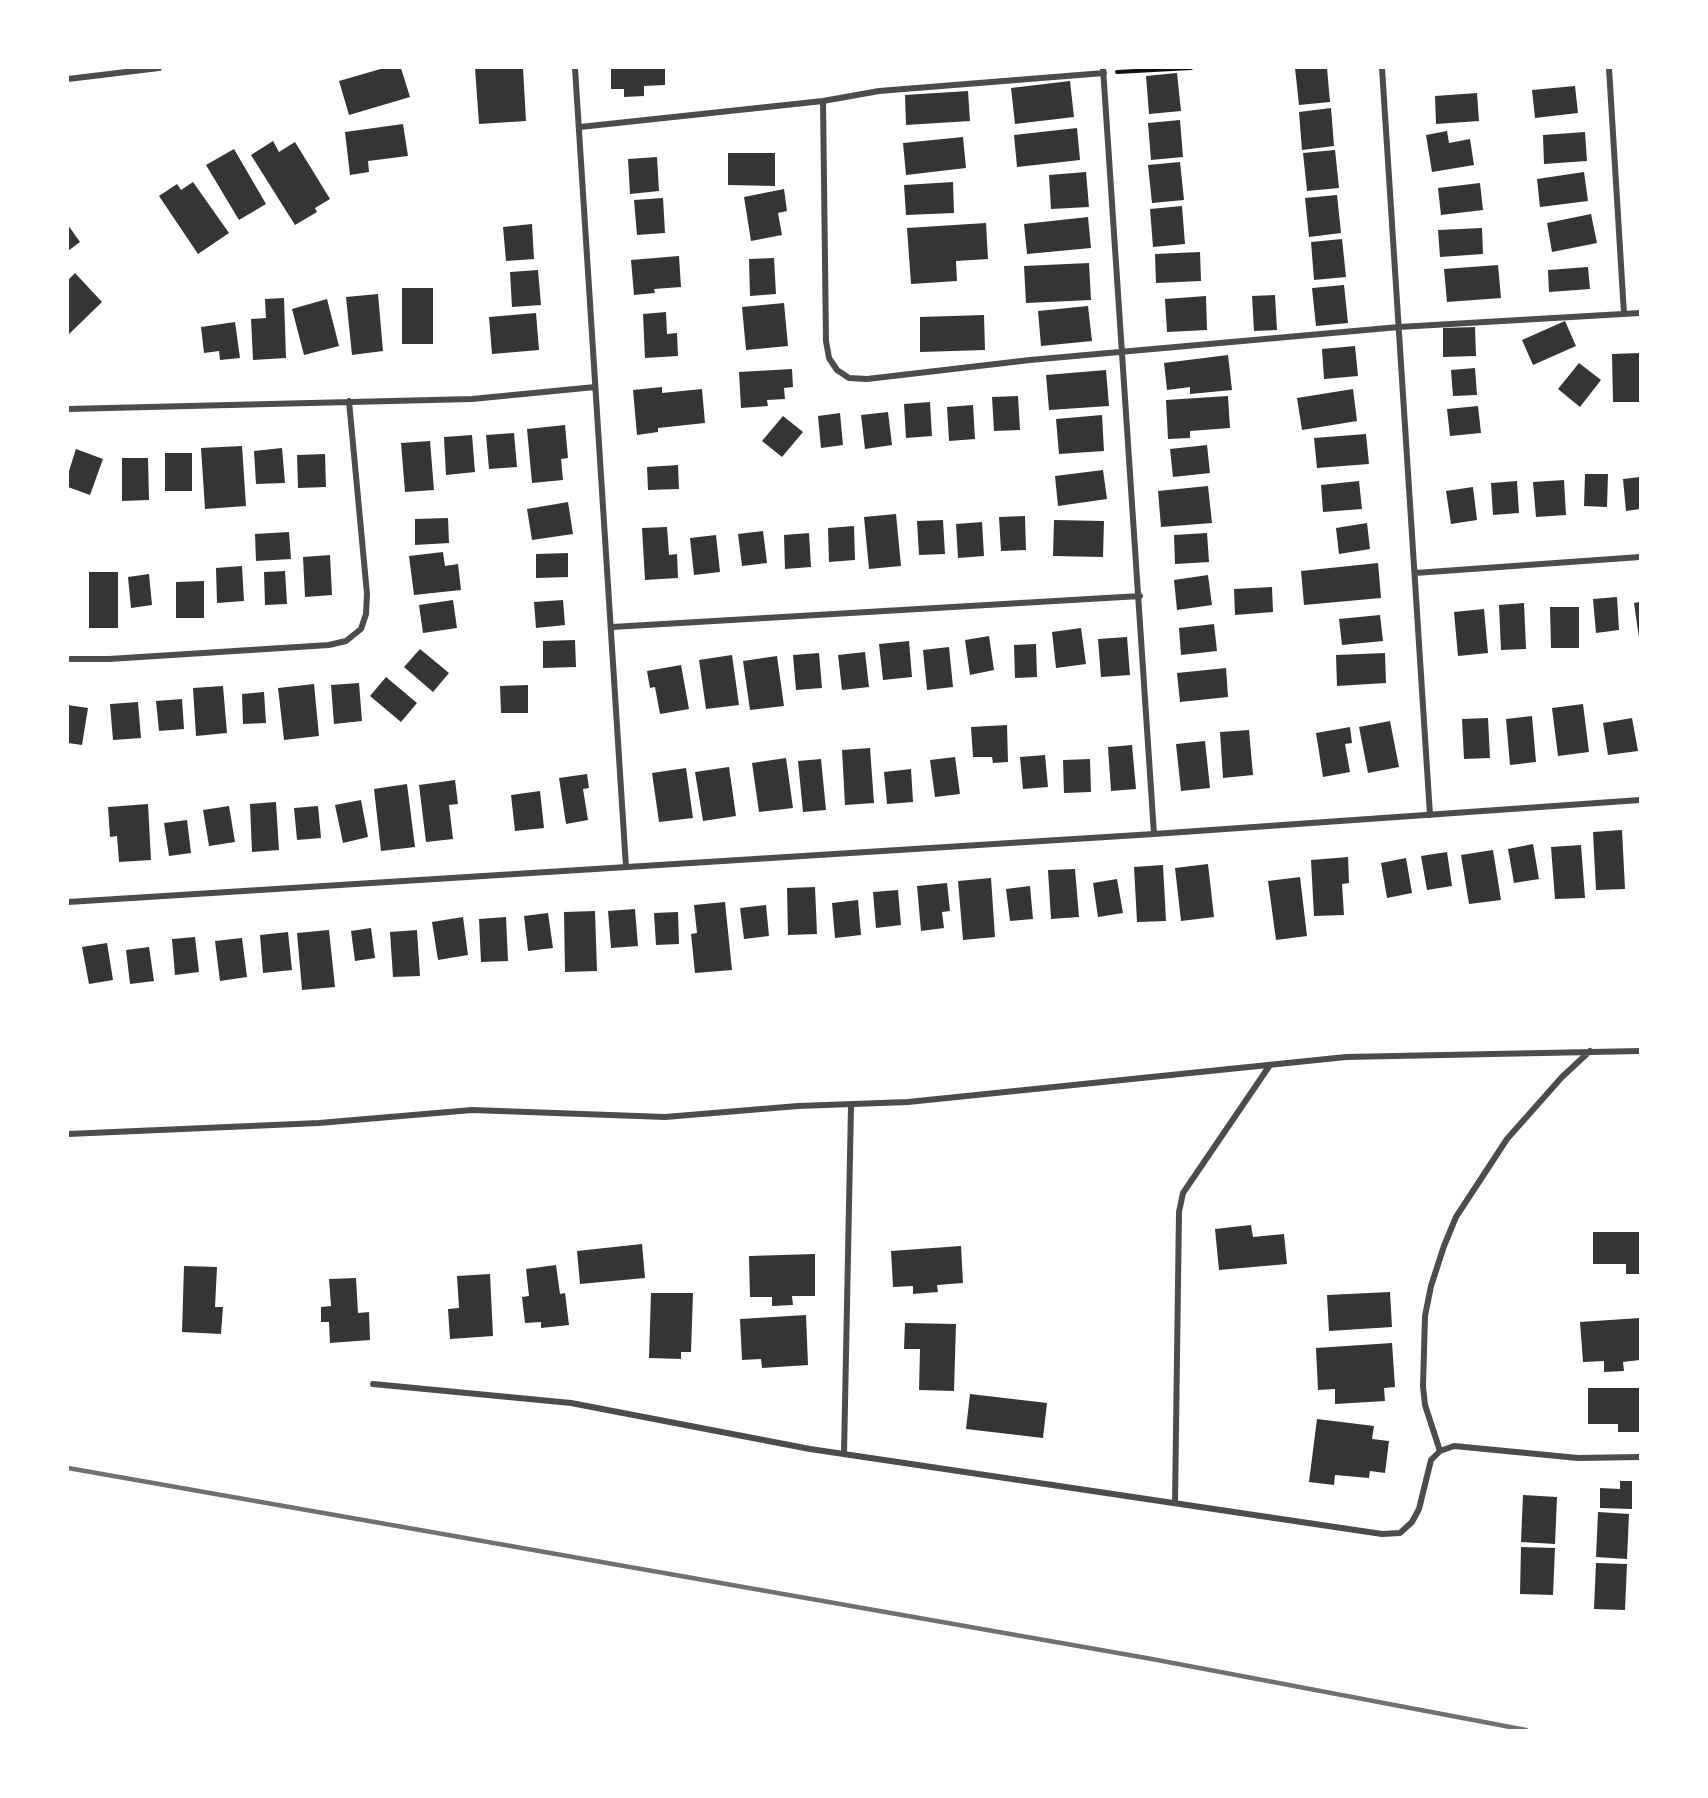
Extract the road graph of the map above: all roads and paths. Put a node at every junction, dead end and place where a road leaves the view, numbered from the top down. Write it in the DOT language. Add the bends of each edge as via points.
graph roads {
  1 [pos="159,68"];
  2 [pos="575,68"];
  3 [pos="1191,68"];
  4 [pos="1382,68"];
  5 [pos="1609,68"];
  6 [pos="1104,70"];
  7 [pos="68,79"];
  8 [pos="822,102"];
  9 [pos="580,127"];
  10 [pos="1641,313"];
  11 [pos="1624,314"];
  12 [pos="1399,327"];
  13 [pos="1123,352"];
  14 [pos="594,387"];
  15 [pos="348,401"];
  16 [pos="68,409"];
  17 [pos="1641,557"];
  18 [pos="1415,573"];
  19 [pos="1140,596"];
  20 [pos="612,627"];
  21 [pos="68,659"];
  22 [pos="1641,800"];
  23 [pos="1430,815"];
  24 [pos="1154,834"];
  25 [pos="626,867"];
  26 [pos="68,902"];
  27 [pos="1590,1051"];
  28 [pos="1641,1051"];
  29 [pos="1270,1065"];
  30 [pos="851,1106"];
  31 [pos="68,1134"];
  32 [pos="373,1384"];
  33 [pos="1440,1451"];
  34 [pos="844,1454"];
  35 [pos="1641,1457"];
  36 [pos="1175,1503"];
  1 -- 7 [label="street"];
  2 -- 9 [label="street"];
  3 -- 6 [label="path"];
  4 -- 12 [label="street"];
  5 -- 11 [label="street"];
  6 -- 8 [label="street" via="879,91"];
  6 -- 13 [label="street"];
  8 -- 9 [label="street"];
  8 -- 13 [label="street" via="826,342 837,370 849,378 867,379"];
  9 -- 14 [label="street"];
  10 -- 11 [label="street"];
  11 -- 12 [label="street"];
  12 -- 13 [label="street"];
  12 -- 18 [label="street"];
  13 -- 19 [label="street"];
  14 -- 15 [label="street" via="472,399"];
  14 -- 20 [label="street"];
  15 -- 16 [label="street"];
  15 -- 21 [label="street" via="367,594 361,629 346,641 329,645"];
  17 -- 18 [label="street"];
  18 -- 23 [label="street"];
  19 -- 20 [label="street"];
  19 -- 24 [label="street"];
  20 -- 25 [label="street"];
  22 -- 23 [label="street"];
  23 -- 24 [label="street"];
  24 -- 25 [label="street"];
  25 -- 26 [label="street"];
  27 -- 28 [label="street"];
  27 -- 29 [label="street" via="1346,1057"];
  27 -- 33 [label="street" via="1508,1139 1456,1217 1444,1246 1431,1286 1424,1328 1424,1395"];
  29 -- 30 [label="street"];
  29 -- 36 [label="street" via="1183,1193 1179,1212"];
  30 -- 31 [label="street" via="798,1106 665,1117 472,1110 319,1123"];
  30 -- 34 [label="street"];
  32 -- 34 [label="street" via="571,1403"];
  33 -- 35 [label="street" via="1454,1446 1578,1458"];
  33 -- 36 [label="street" via="1431,1460 1419,1509 1400,1533 1382,1534"];
  34 -- 36 [label="street"];
}
